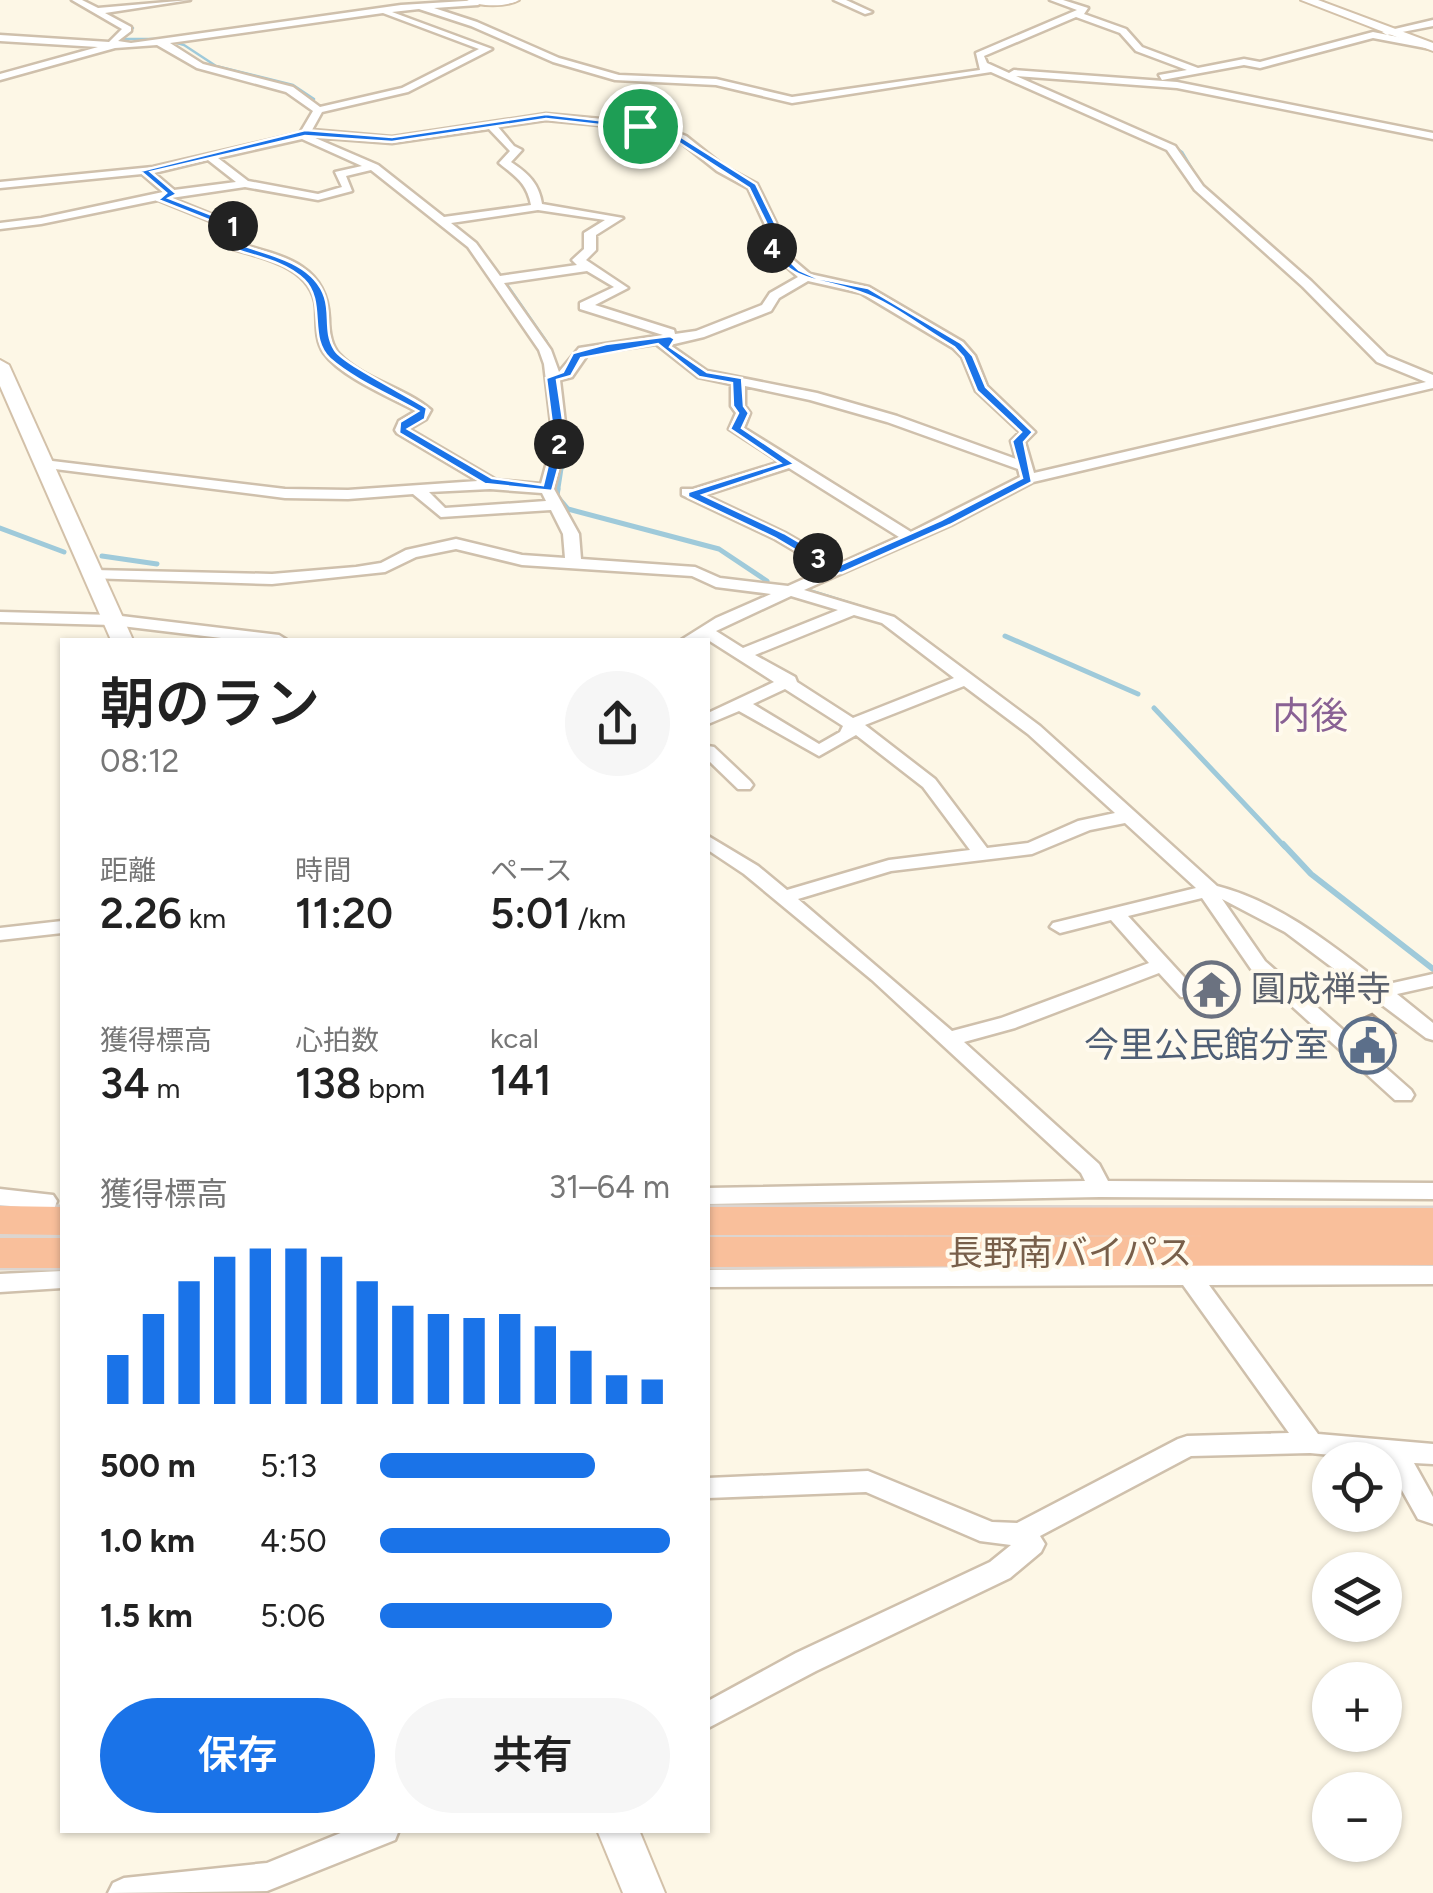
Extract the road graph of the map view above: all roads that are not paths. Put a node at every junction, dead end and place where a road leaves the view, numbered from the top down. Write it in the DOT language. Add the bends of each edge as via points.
graph roads {
  1 [pos="76,0"];
  2 [pos="186,0"];
  3 [pos="513,0"];
  4 [pos="838,0"];
  5 [pos="1054,0"];
  6 [pos="1307,0"];
  7 [pos="475,1"];
  8 [pos="418,6"];
  9 [pos="98,11"];
  10 [pos="382,11"];
  11 [pos="868,12"];
  12 [pos="1078,15"];
  13 [pos="1433,22"];
  14 [pos="20,25"];
  15 [pos="1387,32"];
  16 [pos="0,38"];
  17 [pos="18,39"];
  18 [pos="160,43"];
  19 [pos="114,45"];
  20 [pos="1432,46"];
  21 [pos="984,65"];
  22 [pos="1196,70"];
  23 [pos="0,77"];
  24 [pos="1178,85"];
  25 [pos="318,110"];
  26 [pos="491,125"];
  27 [pos="304,134"];
  28 [pos="1433,136"];
  29 [pos="209,156"];
  30 [pos="372,166"];
  31 [pos="145,171"];
  32 [pos="245,184"];
  33 [pos="0,185"];
  34 [pos="167,196"];
  35 [pos="538,207"];
  36 [pos="441,221"];
  37 [pos="0,226"];
  38 [pos="588,267"];
  39 [pos="806,277"];
  40 [pos="497,280"];
  41 [pos="670,339"];
  42 [pos="0,365"];
  43 [pos="551,378"];
  44 [pos="738,381"];
  45 [pos="1433,382"];
  46 [pos="44,464"];
  47 [pos="789,464"];
  48 [pos="1025,473"];
  49 [pos="489,481"];
  50 [pos="418,490"];
  51 [pos="551,497"];
  52 [pos="910,537"];
  53 [pos="573,562"];
  54 [pos="838,570"];
  55 [pos="94,576"];
  56 [pos="789,591"];
  57 [pos="855,609"];
  58 [pos="0,617"];
  59 [pos="112,620"];
  60 [pos="707,632"];
  61 [pos="121,638"];
  62 [pos="262,638"];
  63 [pos="694,638"];
  64 [pos="746,653"];
  65 [pos="966,680"];
  66 [pos="789,681"];
  67 [pos="740,704"];
  68 [pos="710,718"];
  69 [pos="853,724"];
  70 [pos="710,753"];
  71 [pos="744,785"];
  72 [pos="1130,816"];
  73 [pos="710,843"];
  74 [pos="983,855"];
  75 [pos="1210,890"];
  76 [pos="784,897"];
  77 [pos="1115,913"];
  78 [pos="60,927"];
  79 [pos="1060,927"];
  80 [pos="0,934"];
  81 [pos="1162,965"];
  82 [pos="1433,980"];
  83 [pos="1379,992"];
  84 [pos="1188,993"];
  85 [pos="1433,1033"];
  86 [pos="948,1040"];
  87 [pos="1402,1095"];
  88 [pos="1100,1189"];
  89 [pos="1433,1192"];
  90 [pos="710,1196"];
  91 [pos="0,1197"];
  92 [pos="710,1221"];
  93 [pos="1433,1222"];
  94 [pos="41,1228"];
  95 [pos="1433,1250"];
  96 [pos="0,1252"];
  97 [pos="710,1252"];
  98 [pos="1188,1274"];
  99 [pos="1433,1275"];
  100 [pos="710,1278"];
  101 [pos="60,1280"];
  102 [pos="0,1283"];
  103 [pos="1310,1442"];
  104 [pos="1402,1453"];
  105 [pos="1433,1454"];
  106 [pos="1402,1465"];
  107 [pos="710,1488"];
  108 [pos="1433,1513"];
  109 [pos="1020,1534"];
  110 [pos="710,1714"];
  111 [pos="377,1833"];
  112 [pos="619,1833"];
  113 [pos="124,1893"];
  114 [pos="644,1893"];
  1 -- 9 [label="street"];
  2 -- 9 [label="street"];
  3 -- 7 [label="street"];
  4 -- 11 [label="street"];
  5 -- 12 [label="street" via="1084,7"];
  6 -- 15 [label="street"];
  7 -- 8 [label="street"];
  8 -- 10 [label="street"];
  8 -- 21 [label="street" via="618,78 716,82 792,100 981,74"];
  9 -- 19 [label="street" via="128,29"];
  10 -- 18 [label="street"];
  10 -- 25 [label="street" via="487,50 405,90"];
  12 -- 21 [label="street" via="979,55"];
  12 -- 22 [label="street"];
  13 -- 15 [label="street"];
  14 -- 17 [label="street"];
  15 -- 20 [label="street"];
  16 -- 17 [label="street"];
  17 -- 19 [label="street"];
  18 -- 19 [label="street"];
  18 -- 25 [label="street" via="178,48 196,65 290,86"];
  19 -- 23 [label="street"];
  20 -- 22 [label="street" via="1373,36 1260,64"];
  21 -- 24 [label="street" via="1060,78"];
  21 -- 45 [label="street" via="1171,148 1199,188 1382,359"];
  22 -- 24 [label="street" via="1162,78"];
  24 -- 28 [label="street"];
  25 -- 27 [label="street"];
  26 -- 27 [label="street" via="392,140"];
  26 -- 35 [label="street" via="516,150 504,163 525,176"];
  26 -- 39 [label="street" via="557,117 664,130 759,192 772,227 763,240"];
  27 -- 29 [label="street"];
  27 -- 30 [label="street" via="312,144"];
  29 -- 31 [label="street"];
  29 -- 32 [label="street"];
  30 -- 32 [label="street" via="339,174 348,189 318,196"];
  30 -- 36 [label="street"];
  31 -- 33 [label="street"];
  31 -- 34 [label="street"];
  32 -- 34 [label="street"];
  34 -- 37 [label="street"];
  34 -- 49 [label="street" via="234,227 237,247 291,266 309,280 320,297 322,335 332,356 424,410 402,430"];
  35 -- 36 [label="street"];
  35 -- 38 [label="street" via="617,218 587,236 590,250 578,260"];
  36 -- 40 [label="street" via="472,245"];
  38 -- 40 [label="street"];
  38 -- 41 [label="street" via="622,288 584,306 669,333"];
  39 -- 41 [label="street" via="750,316"];
  39 -- 48 [label="street" via="864,290 958,345 981,388 1028,432 1018,441"];
  40 -- 43 [label="street" via="545,350"];
  41 -- 43 [label="street" via="584,351 567,374"];
  41 -- 44 [label="street" via="662,344 703,374"];
  42 -- 46 [label="street"];
  43 -- 51 [label="street" via="560,440"];
  44 -- 47 [label="street" via="743,413 736,429"];
  44 -- 48 [label="street" via="892,419"];
  45 -- 48 [label="street"];
  46 -- 50 [label="street" via="314,494"];
  46 -- 55 [label="street"];
  47 -- 52 [label="street"];
  47 -- 54 [label="street" via="690,493"];
  48 -- 52 [label="street"];
  49 -- 50 [label="street"];
  49 -- 51 [label="street"];
  50 -- 51 [label="street" via="441,513"];
  51 -- 53 [label="street" via="571,534"];
  52 -- 54 [label="street"];
  53 -- 55 [label="street" via="522,560 456,544 356,572 272,579"];
  53 -- 56 [label="street" via="695,572 716,582"];
  54 -- 56 [label="street"];
  55 -- 59 [label="street"];
  56 -- 57 [label="street"];
  56 -- 60 [label="street"];
  57 -- 64 [label="street"];
  57 -- 65 [label="street" via="888,620"];
  58 -- 59 [label="street"];
  59 -- 61 [label="street"];
  59 -- 62 [label="street"];
  60 -- 63 [label="street"];
  60 -- 64 [label="street"];
  64 -- 66 [label="street"];
  65 -- 69 [label="street"];
  65 -- 72 [label="street"];
  66 -- 67 [label="street"];
  66 -- 69 [label="street"];
  67 -- 68 [label="street"];
  67 -- 69 [label="street" via="819,751 847,736"];
  69 -- 74 [label="street" via="929,783"];
  70 -- 71 [label="street"];
  72 -- 74 [label="street" via="1085,825 1032,848"];
  72 -- 75 [label="street"];
  73 -- 76 [label="street"];
  74 -- 76 [label="street" via="889,866"];
  75 -- 77 [label="street"];
  75 -- 83 [label="street" via="1228,892 1304,936"];
  75 -- 87 [label="street" via="1258,965"];
  76 -- 86 [label="street"];
  77 -- 79 [label="street"];
  77 -- 81 [label="street"];
  78 -- 80 [label="street"];
  81 -- 84 [label="street"];
  81 -- 86 [label="street"];
  82 -- 83 [label="street"];
  83 -- 85 [label="street"];
  86 -- 88 [label="street" via="1091,1169"];
  88 -- 89 [label="street"];
  88 -- 90 [label="street"];
  91 -- 94 [label="street" via="45,1201"];
  92 -- 93 [label="highway, 長野南バイパス"];
  94 -- 96 [label="highway"];
  95 -- 97 [label="highway, 長野南バイパス"];
  98 -- 99 [label="street"];
  98 -- 100 [label="street"];
  98 -- 103 [label="street"];
  101 -- 102 [label="street"];
  103 -- 109 [label="street" via="1187,1446"];
  104 -- 105 [label="street"];
  106 -- 108 [label="street"];
  107 -- 109 [label="street" via="868,1481 990,1533"];
  109 -- 110 [label="street" via="1031,1544 1000,1570"];
  111 -- 113 [label="street" via="267,1878"];
  112 -- 114 [label="street"];
}
